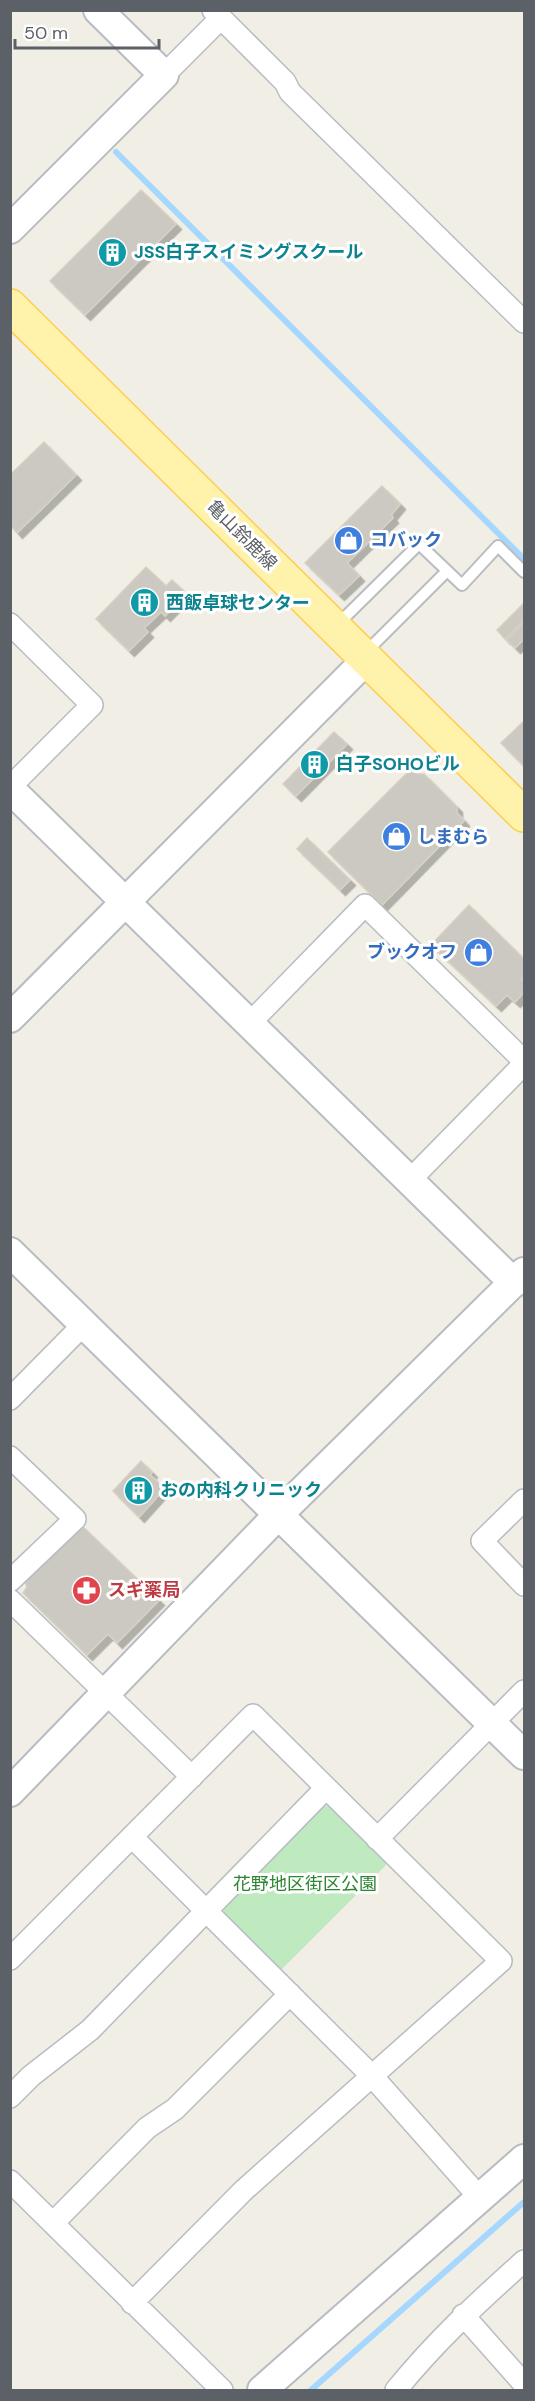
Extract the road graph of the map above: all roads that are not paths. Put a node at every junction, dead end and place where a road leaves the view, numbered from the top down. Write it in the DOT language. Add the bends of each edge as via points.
graph roads {
  1 [pos="98,10"];
  2 [pos="224,15"];
  3 [pos="164,75"];
  4 [pos="10,229"];
  5 [pos="10,306"];
  6 [pos="525,322"];
  7 [pos="494,549"];
  8 [pos="447,571"];
  9 [pos="525,572"];
  10 [pos="525,578"];
  11 [pos="10,624"];
  12 [pos="336,627"];
  13 [pos="365,657"];
  14 [pos="10,788"];
  15 [pos="525,814"];
  16 [pos="126,901"];
  17 [pos="10,1018"];
  18 [pos="249,1024"];
  19 [pos="525,1063"];
  20 [pos="409,1181"];
  21 [pos="10,1252"];
  22 [pos="521,1283"];
  23 [pos="84,1324"];
  24 [pos="10,1399"];
  25 [pos="10,1457"];
  26 [pos="525,1500"];
  27 [pos="279,1514"];
  28 [pos="10,1581"];
  29 [pos="525,1585"];
  30 [pos="10,1600"];
  31 [pos="525,1691"];
  32 [pos="108,1693"];
  33 [pos="491,1722"];
  34 [pos="525,1755"];
  35 [pos="192,1777"];
  36 [pos="326,1788"];
  37 [pos="10,1792"];
  38 [pos="132,1837"];
  39 [pos="377,1839"];
  40 [pos="206,1910"];
  41 [pos="10,1959"];
  42 [pos="290,1994"];
  43 [pos="372,2076"];
  44 [pos="10,2097"];
  45 [pos="525,2159"];
  46 [pos="10,2181"];
  47 [pos="480,2198"];
  48 [pos="53,2223"];
  49 [pos="525,2261"];
  50 [pos="132,2303"];
  51 [pos="463,2315"];
  52 [pos="525,2384"];
  53 [pos="222,2391"];
  54 [pos="262,2391"];
  55 [pos="396,2391"];
  1 -- 3 [label="street"];
  2 -- 3 [label="street"];
  2 -- 6 [label="street" via="290,92"];
  3 -- 4 [label="street"];
  5 -- 12 [label="main road, 亀山鈴鹿線"];
  7 -- 8 [label="lane" via="462,585"];
  7 -- 9 [label="lane" via="498,546"];
  7 -- 10 [label="lane"];
  8 -- 12 [label="lane" via="419,544"];
  8 -- 13 [label="lane"];
  11 -- 14 [label="street" via="92,705"];
  12 -- 13 [label="main road, 亀山鈴鹿線"];
  13 -- 15 [label="main road, 亀山鈴鹿線"];
  13 -- 16 [label="street"];
  14 -- 16 [label="street"];
  16 -- 17 [label="street"];
  16 -- 18 [label="street"];
  18 -- 19 [label="street" via="365,905"];
  18 -- 20 [label="street"];
  19 -- 20 [label="street"];
  20 -- 22 [label="street"];
  21 -- 23 [label="street"];
  22 -- 27 [label="street"];
  23 -- 24 [label="street"];
  23 -- 27 [label="street"];
  25 -- 28 [label="street" via="75,1519"];
  26 -- 29 [label="street" via="482,1541"];
  27 -- 32 [label="street"];
  27 -- 33 [label="street"];
  30 -- 32 [label="street"];
  31 -- 33 [label="street"];
  32 -- 35 [label="street"];
  32 -- 37 [label="street"];
  33 -- 34 [label="street"];
  33 -- 39 [label="street"];
  35 -- 36 [label="street" via="253,1715"];
  35 -- 38 [label="street"];
  36 -- 39 [label="street"];
  36 -- 40 [label="street"];
  38 -- 40 [label="street"];
  38 -- 41 [label="street"];
  39 -- 43 [label="street" via="501,1961"];
  40 -- 42 [label="street"];
  40 -- 44 [label="street" via="90,2030"];
  42 -- 43 [label="street"];
  42 -- 48 [label="street" via="175,2109 147,2128"];
  43 -- 47 [label="street"];
  43 -- 50 [label="street" via="244,2190"];
  45 -- 47 [label="street"];
  46 -- 48 [label="street"];
  47 -- 54 [label="street"];
  48 -- 50 [label="street"];
  49 -- 51 [label="street"];
  50 -- 53 [label="street"];
  51 -- 52 [label="street"];
  51 -- 55 [label="street"];
}
